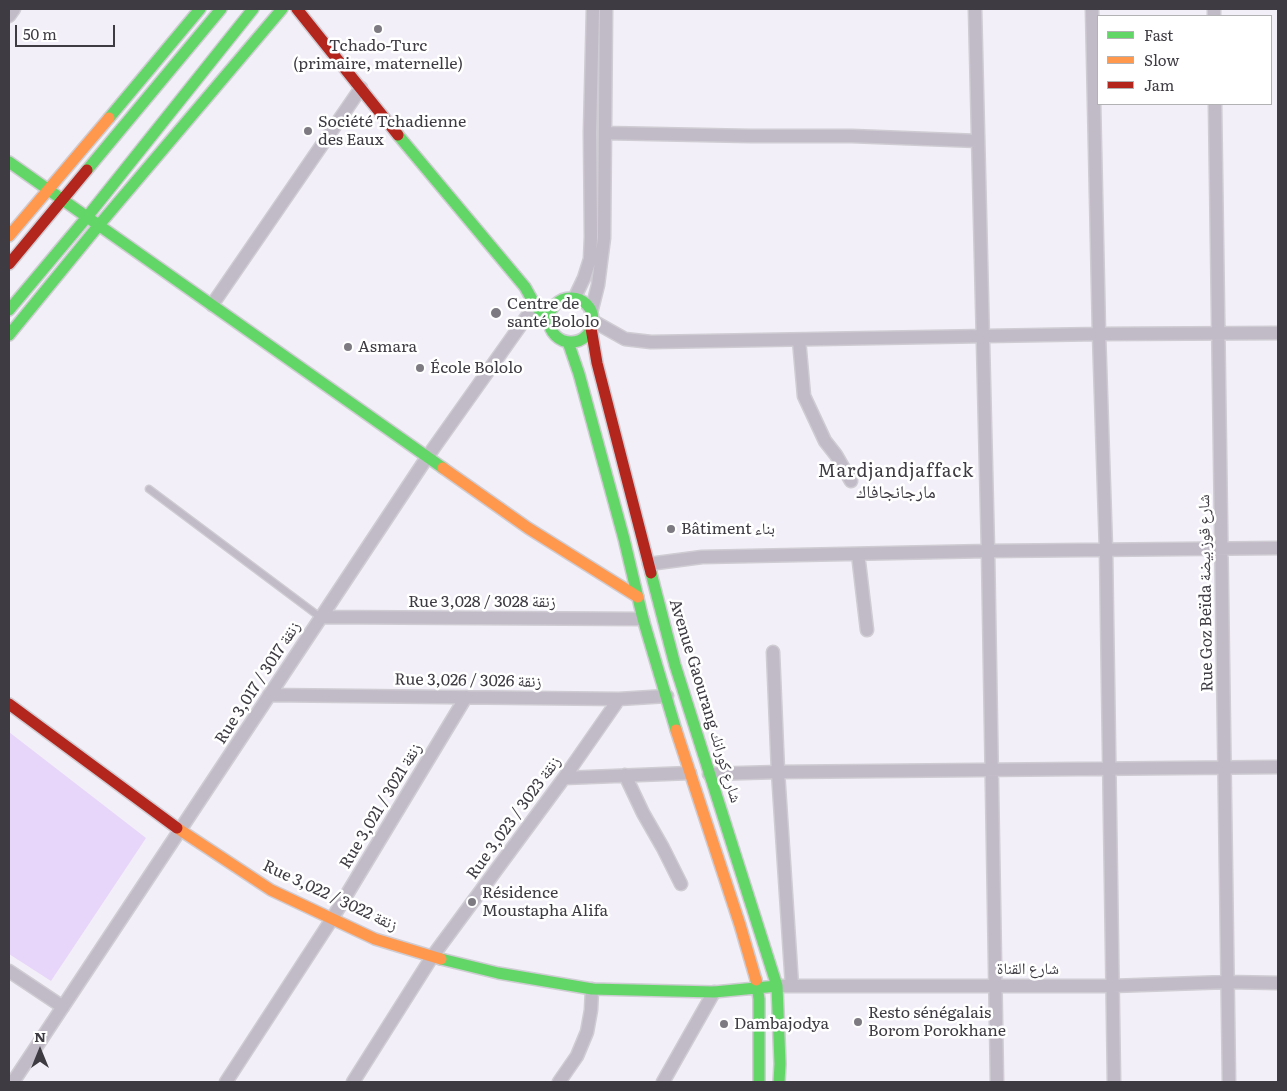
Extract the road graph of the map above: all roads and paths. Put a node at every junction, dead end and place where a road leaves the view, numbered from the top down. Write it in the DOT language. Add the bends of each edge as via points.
graph roads {
  1 [pos="14,9"];
  2 [pos="200,9"];
  3 [pos="221,9"];
  4 [pos="253,9"];
  5 [pos="282,9"];
  6 [pos="297,9"];
  7 [pos="593,9"];
  8 [pos="606,9"];
  9 [pos="976,9"];
  10 [pos="1092,9"];
  11 [pos="9,16"];
  12 [pos="361,88"];
  13 [pos="1215,105"];
  14 [pos="605,133"];
  15 [pos="978,141"];
  16 [pos="9,162"];
  17 [pos="47,189"];
  18 [pos="62,199"];
  19 [pos="88,217"];
  20 [pos="99,225"];
  21 [pos="9,236"];
  22 [pos="9,264"];
  23 [pos="574,299"];
  24 [pos="547,300"];
  25 [pos="212,305"];
  26 [pos="9,310"];
  27 [pos="592,321"];
  28 [pos="549,322"];
  29 [pos="1219,333"];
  30 [pos="1278,333"];
  31 [pos="1099,334"];
  32 [pos="9,335"];
  33 [pos="983,336"];
  34 [pos="799,340"];
  35 [pos="568,342"];
  36 [pos="428,456"];
  37 [pos="851,481"];
  38 [pos="149,489"];
  39 [pos="1278,548"];
  40 [pos="1106,550"];
  41 [pos="1222,550"];
  42 [pos="988,551"];
  43 [pos="858,554"];
  44 [pos="649,564"];
  45 [pos="638,597"];
  46 [pos="320,617"];
  47 [pos="643,619"];
  48 [pos="867,630"];
  49 [pos="773,652"];
  50 [pos="269,695"];
  51 [pos="667,696"];
  52 [pos="466,697"];
  53 [pos="619,699"];
  54 [pos="9,704"];
  55 [pos="1278,767"];
  56 [pos="1109,768"];
  57 [pos="1225,768"];
  58 [pos="991,769"];
  59 [pos="778,772"];
  60 [pos="690,773"];
  61 [pos="710,774"];
  62 [pos="625,775"];
  63 [pos="564,778"];
  64 [pos="180,830"];
  65 [pos="681,884"];
  66 [pos="332,919"];
  67 [pos="432,957"];
  68 [pos="9,971"];
  69 [pos="1228,982"];
  70 [pos="1278,983"];
  71 [pos="995,985"];
  72 [pos="777,986"];
  73 [pos="792,986"];
  74 [pos="1112,986"];
  75 [pos="757,987"];
  76 [pos="592,989"];
  77 [pos="714,992"];
  78 [pos="63,1007"];
  79 [pos="13,1082"];
  80 [pos="226,1082"];
  81 [pos="353,1082"];
  82 [pos="559,1082"];
  83 [pos="663,1082"];
  84 [pos="759,1082"];
  85 [pos="779,1082"];
  86 [pos="997,1082"];
  87 [pos="1114,1082"];
  88 [pos="1229,1082"];
  1 -- 11 [label="street"];
  2 -- 17 [label="main road"];
  3 -- 18 [label="main road"];
  4 -- 19 [label="main road"];
  5 -- 20 [label="main road"];
  6 -- 12 [label="main road"];
  7 -- 23 [label="street" via="592,236 590,259"];
  8 -- 14 [label="street"];
  9 -- 15 [label="street"];
  10 -- 31 [label="street"];
  12 -- 24 [label="main road" via="525,287"];
  12 -- 25 [label="street"];
  13 -- 29 [label="street, Rue Goz Beïda شارع قوز بيضة"];
  14 -- 15 [label="street"];
  14 -- 27 [label="street" via="604,238"];
  15 -- 33 [label="street"];
  16 -- 17 [label="main road"];
  17 -- 18 [label="main road"];
  17 -- 21 [label="main road"];
  18 -- 19 [label="main road"];
  18 -- 22 [label="main road"];
  19 -- 20 [label="main road"];
  19 -- 26 [label="main road"];
  20 -- 25 [label="main road"];
  20 -- 32 [label="main road"];
  23 -- 24 [label="main road"];
  23 -- 27 [label="main road" via="588,306"];
  24 -- 28 [label="main road"];
  24 -- 28 [label="main road" via="554,308"];
  24 -- 36 [label="street, Rue 3,017 / زنقة 3017"];
  25 -- 36 [label="main road"];
  27 -- 34 [label="street" via="625,339 651,342"];
  27 -- 35 [label="main road" via="582,339"];
  27 -- 44 [label="main road, Avenue Gaourang شارع كورانك" via="597,363"];
  28 -- 35 [label="main road" via="555,335"];
  29 -- 30 [label="street"];
  29 -- 31 [label="street"];
  29 -- 41 [label="street, Rue Goz Beïda شارع قوز بيضة"];
  31 -- 33 [label="street"];
  31 -- 40 [label="street"];
  33 -- 34 [label="street"];
  33 -- 42 [label="street"];
  34 -- 37 [label="street" via="804,396 825,441"];
  35 -- 45 [label="main road" via="582,383"];
  36 -- 45 [label="main road" via="528,528"];
  36 -- 46 [label="street, Rue 3,017 / زنقة 3017"];
  38 -- 46 [label="lane"];
  39 -- 41 [label="street"];
  40 -- 41 [label="street"];
  40 -- 42 [label="street"];
  40 -- 56 [label="street"];
  41 -- 57 [label="street, Rue Goz Beïda شارع قوز بيضة"];
  42 -- 43 [label="street"];
  42 -- 58 [label="street"];
  43 -- 44 [label="street" via="702,557"];
  43 -- 48 [label="street"];
  44 -- 61 [label="main road, Avenue Gaourang شارع كورانك" via="675,665"];
  45 -- 47 [label="main road"];
  46 -- 47 [label="street, Rue 3,028 / زنقة 3028"];
  46 -- 50 [label="street, Rue 3,017 / زنقة 3017"];
  47 -- 51 [label="main road"];
  49 -- 59 [label="street"];
  50 -- 52 [label="street, Rue 3,026 / زنقة 3026"];
  50 -- 64 [label="street, Rue 3,017 / زنقة 3017"];
  51 -- 53 [label="street, Rue 3,026 / زنقة 3026"];
  51 -- 60 [label="main road"];
  52 -- 53 [label="street, Rue 3,026 / زنقة 3026"];
  52 -- 66 [label="street, Rue 3,021 / زنقة 3021"];
  53 -- 63 [label="street, Rue 3,023 / زنقة 3023"];
  54 -- 64 [label="main road, Rue 3,022 / زنقة 3022"];
  55 -- 57 [label="street"];
  56 -- 57 [label="street"];
  56 -- 58 [label="street"];
  56 -- 74 [label="street"];
  57 -- 69 [label="street, Rue Goz Beïda شارع قوز بيضة"];
  58 -- 59 [label="street"];
  58 -- 71 [label="street"];
  59 -- 61 [label="street"];
  59 -- 73 [label="street"];
  60 -- 62 [label="street"];
  60 -- 75 [label="main road"];
  61 -- 72 [label="main road, Avenue Gaourang شارع كورانك"];
  62 -- 63 [label="street"];
  62 -- 65 [label="street"];
  63 -- 67 [label="street, Rue 3,023 / زنقة 3023"];
  64 -- 66 [label="main road, Rue 3,022 / زنقة 3022" via="271,890"];
  64 -- 78 [label="street, Rue 3,017 / زنقة 3017"];
  66 -- 67 [label="main road, Rue 3,022 / زنقة 3022" via="376,939"];
  66 -- 80 [label="street, Rue 3,021 / زنقة 3021"];
  67 -- 76 [label="main road, Rue 3,022 / زنقة 3022" via="498,973"];
  67 -- 81 [label="street, Rue 3,023 / زنقة 3023"];
  68 -- 78 [label="street"];
  69 -- 70 [label="street, شارع القناة"];
  69 -- 74 [label="street, شارع القناة"];
  69 -- 88 [label="street, Rue Goz Beïda شارع قوز بيضة"];
  71 -- 73 [label="street, شارع القناة"];
  71 -- 74 [label="street, شارع القناة"];
  71 -- 86 [label="street"];
  72 -- 73 [label="street, شارع القناة"];
  72 -- 75 [label="main road, Rue 3,022 / زنقة 3022"];
  72 -- 85 [label="main road, Avenue Gaourang شارع كورانك"];
  74 -- 87 [label="street"];
  75 -- 77 [label="main road, Rue 3,022 / زنقة 3022"];
  75 -- 84 [label="main road"];
  76 -- 77 [label="main road, Rue 3,022 / زنقة 3022"];
  76 -- 82 [label="street" via="587,1032 577,1056"];
  77 -- 83 [label="street"];
  78 -- 79 [label="street, Rue 3,017 / زنقة 3017"];
}
